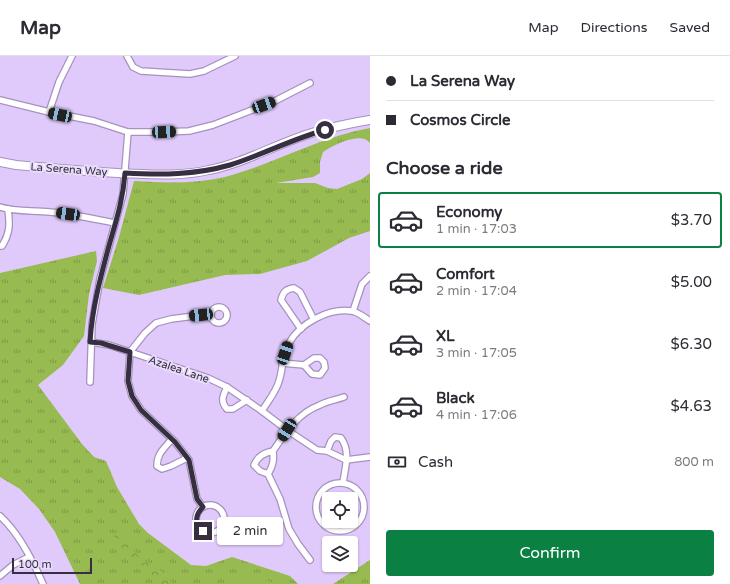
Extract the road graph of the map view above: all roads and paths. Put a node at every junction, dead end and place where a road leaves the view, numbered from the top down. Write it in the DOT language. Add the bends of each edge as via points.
graph roads {
  1 [pos="72,56"];
  2 [pos="127,56"];
  3 [pos="235,56"];
  4 [pos="310,83"];
  5 [pos="0,100"];
  6 [pos="49,112"];
  7 [pos="370,120"];
  8 [pos="128,132"];
  9 [pos="0,162"];
  10 [pos="125,173"];
  11 [pos="0,207"];
  12 [pos="8,210"];
  13 [pos="115,223"];
  14 [pos="0,246"];
  15 [pos="370,276"];
  16 [pos="353,311"];
  17 [pos="210,314"];
  18 [pos="313,318"];
  19 [pos="370,321"];
  20 [pos="301,329"];
  21 [pos="90,342"];
  22 [pos="130,352"];
  23 [pos="282,362"];
  24 [pos="304,365"];
  25 [pos="90,382"];
  26 [pos="227,387"];
  27 [pos="344,397"];
  28 [pos="247,400"];
  29 [pos="262,411"];
  30 [pos="287,430"];
  31 [pos="172,439"];
  32 [pos="273,451"];
  33 [pos="327,451"];
  34 [pos="370,457"];
  35 [pos="187,458"];
  36 [pos="346,460"];
  37 [pos="268,474"];
  38 [pos="342,483"];
  39 [pos="203,507"];
  40 [pos="0,516"];
  41 [pos="29,557"];
  42 [pos="310,560"];
  43 [pos="0,576"];
  44 [pos="43,584"];
  1 -- 6 [label="street" via="59,82"];
  2 -- 3 [label="street" via="133,68 142,71 190,74 204,71"];
  4 -- 8 [label="street" via="273,102 213,125 189,131"];
  5 -- 6 [label="street"];
  6 -- 8 [label="street" via="94,121"];
  7 -- 10 [label="main road, La Serena Way" via="312,133 209,170 168,175"];
  8 -- 10 [label="street"];
  9 -- 10 [label="main road, La Serena Way"];
  10 -- 13 [label="street" via="123,194"];
  11 -- 12 [label="street"];
  12 -- 13 [label="street" via="50,212"];
  12 -- 14 [label="street" via="8,236"];
  13 -- 21 [label="street" via="95,302"];
  15 -- 16 [label="street" via="362,284"];
  16 -- 18 [label="street" via="337,311"];
  16 -- 19 [label="street"];
  17 -- 22 [label="street" via="156,323 144,333"];
  18 -- 20 [label="street"];
  18 -- 20 [label="street" via="300,292 294,288 285,291 281,300"];
  20 -- 23 [label="street" via="289,343"];
  21 -- 22 [label="street, Azalea Lane"];
  21 -- 25 [label="street"];
  22 -- 26 [label="street, Azalea Lane" via="208,378"];
  22 -- 31 [label="street" via="128,381 132,396 141,410"];
  23 -- 24 [label="street"];
  23 -- 29 [label="street" via="280,381"];
  26 -- 28 [label="street, Azalea Lane"];
  26 -- 28 [label="street" via="222,402 228,409 233,409"];
  27 -- 30 [label="street" via="319,405 302,415"];
  28 -- 29 [label="street, Azalea Lane"];
  29 -- 30 [label="street, Azalea Lane"];
  30 -- 32 [label="street"];
  30 -- 33 [label="street, Azalea Lane" via="317,450"];
  31 -- 35 [label="street"];
  31 -- 35 [label="street" via="157,458 157,466 171,466"];
  32 -- 37 [label="street" via="274,462"];
  32 -- 37 [label="street" via="262,455 254,465"];
  33 -- 36 [label="street, Azalea Lane"];
  33 -- 36 [label="street" via="335,437 341,438 347,451"];
  34 -- 36 [label="street"];
  35 -- 39 [label="street" via="197,499"];
  36 -- 38 [label="street"];
  37 -- 42 [label="street" via="280,499 289,529"];
  38 -- 38 [label="street" via="334,483 321,491 315,506 320,521 333,531 341,532 355,526 364,513 362,496 350,485"];
  39 -- 39 [label="street" via="196,520 200,528 208,533 217,531 223,524 222,512 215,507"];
  40 -- 41 [label="street" via="15,531"];
  41 -- 43 [label="street" via="13,565"];
  41 -- 44 [label="street"];
}
